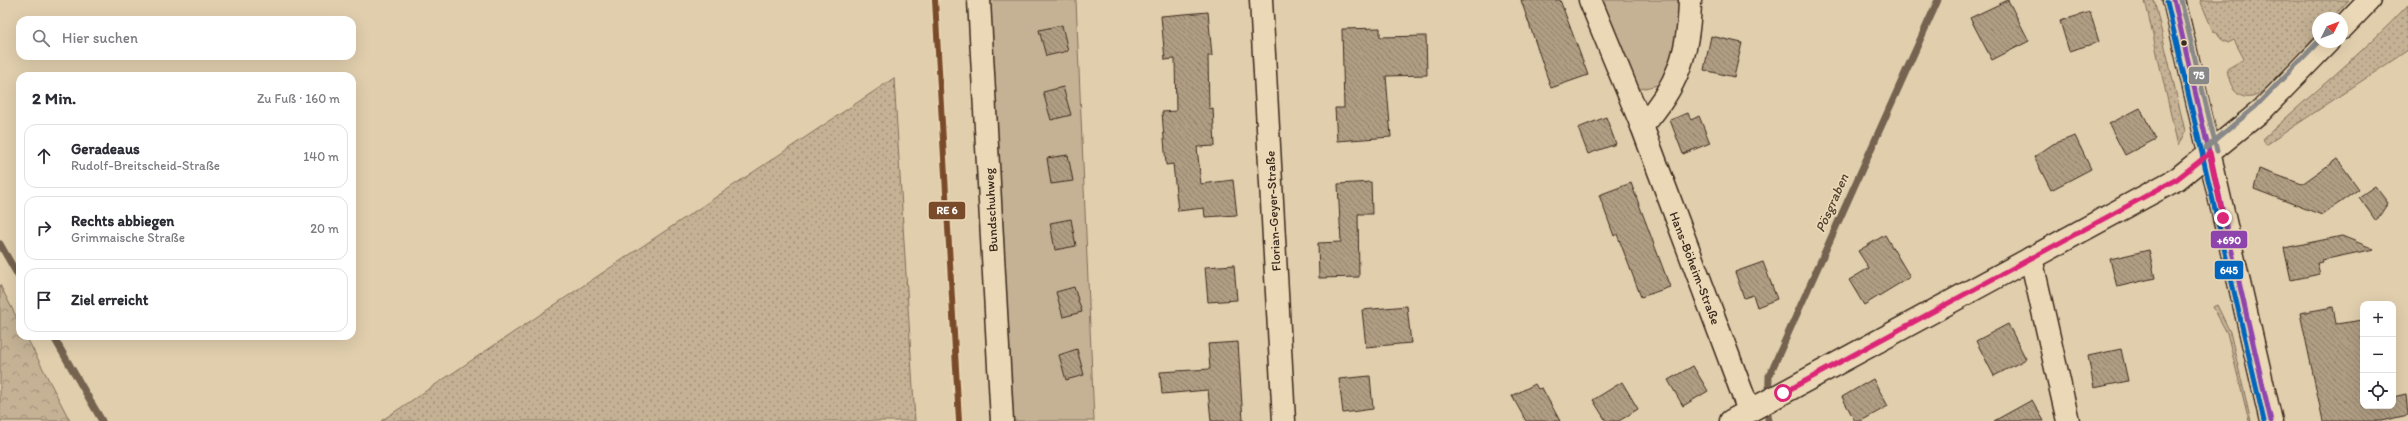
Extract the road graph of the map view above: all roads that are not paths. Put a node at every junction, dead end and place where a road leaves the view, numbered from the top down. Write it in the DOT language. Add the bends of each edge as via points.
graph roads {
  1 [pos="979,0"];
  2 [pos="1261,0"];
  3 [pos="1590,0"];
  4 [pos="1690,0"];
  5 [pos="2174,0"];
  6 [pos="2369,0"];
  7 [pos="2348,22"];
  8 [pos="2322,48"];
  9 [pos="1642,126"];
  10 [pos="2210,153"];
  11 [pos="2031,258"];
  12 [pos="1755,408"];
  13 [pos="1002,421"];
  14 [pos="1284,421"];
  15 [pos="2068,421"];
  16 [pos="2271,421"];
  1 -- 13 [label="street, Bundschuhweg"];
  2 -- 14 [label="street, Florian-Geyer-Straße"];
  3 -- 9 [label="street, Hans-Böheim-Straße"];
  4 -- 9 [label="street" via="1689,30 1680,66 1668,93"];
  5 -- 10 [label="street"];
  6 -- 7 [label="street"];
  8 -- 10 [label="street" via="2261,111"];
  9 -- 12 [label="street, Hans-Böheim-Straße"];
  10 -- 11 [label="street" via="2177,179"];
  10 -- 16 [label="street"];
  11 -- 12 [label="street"];
  11 -- 15 [label="street"];
}
